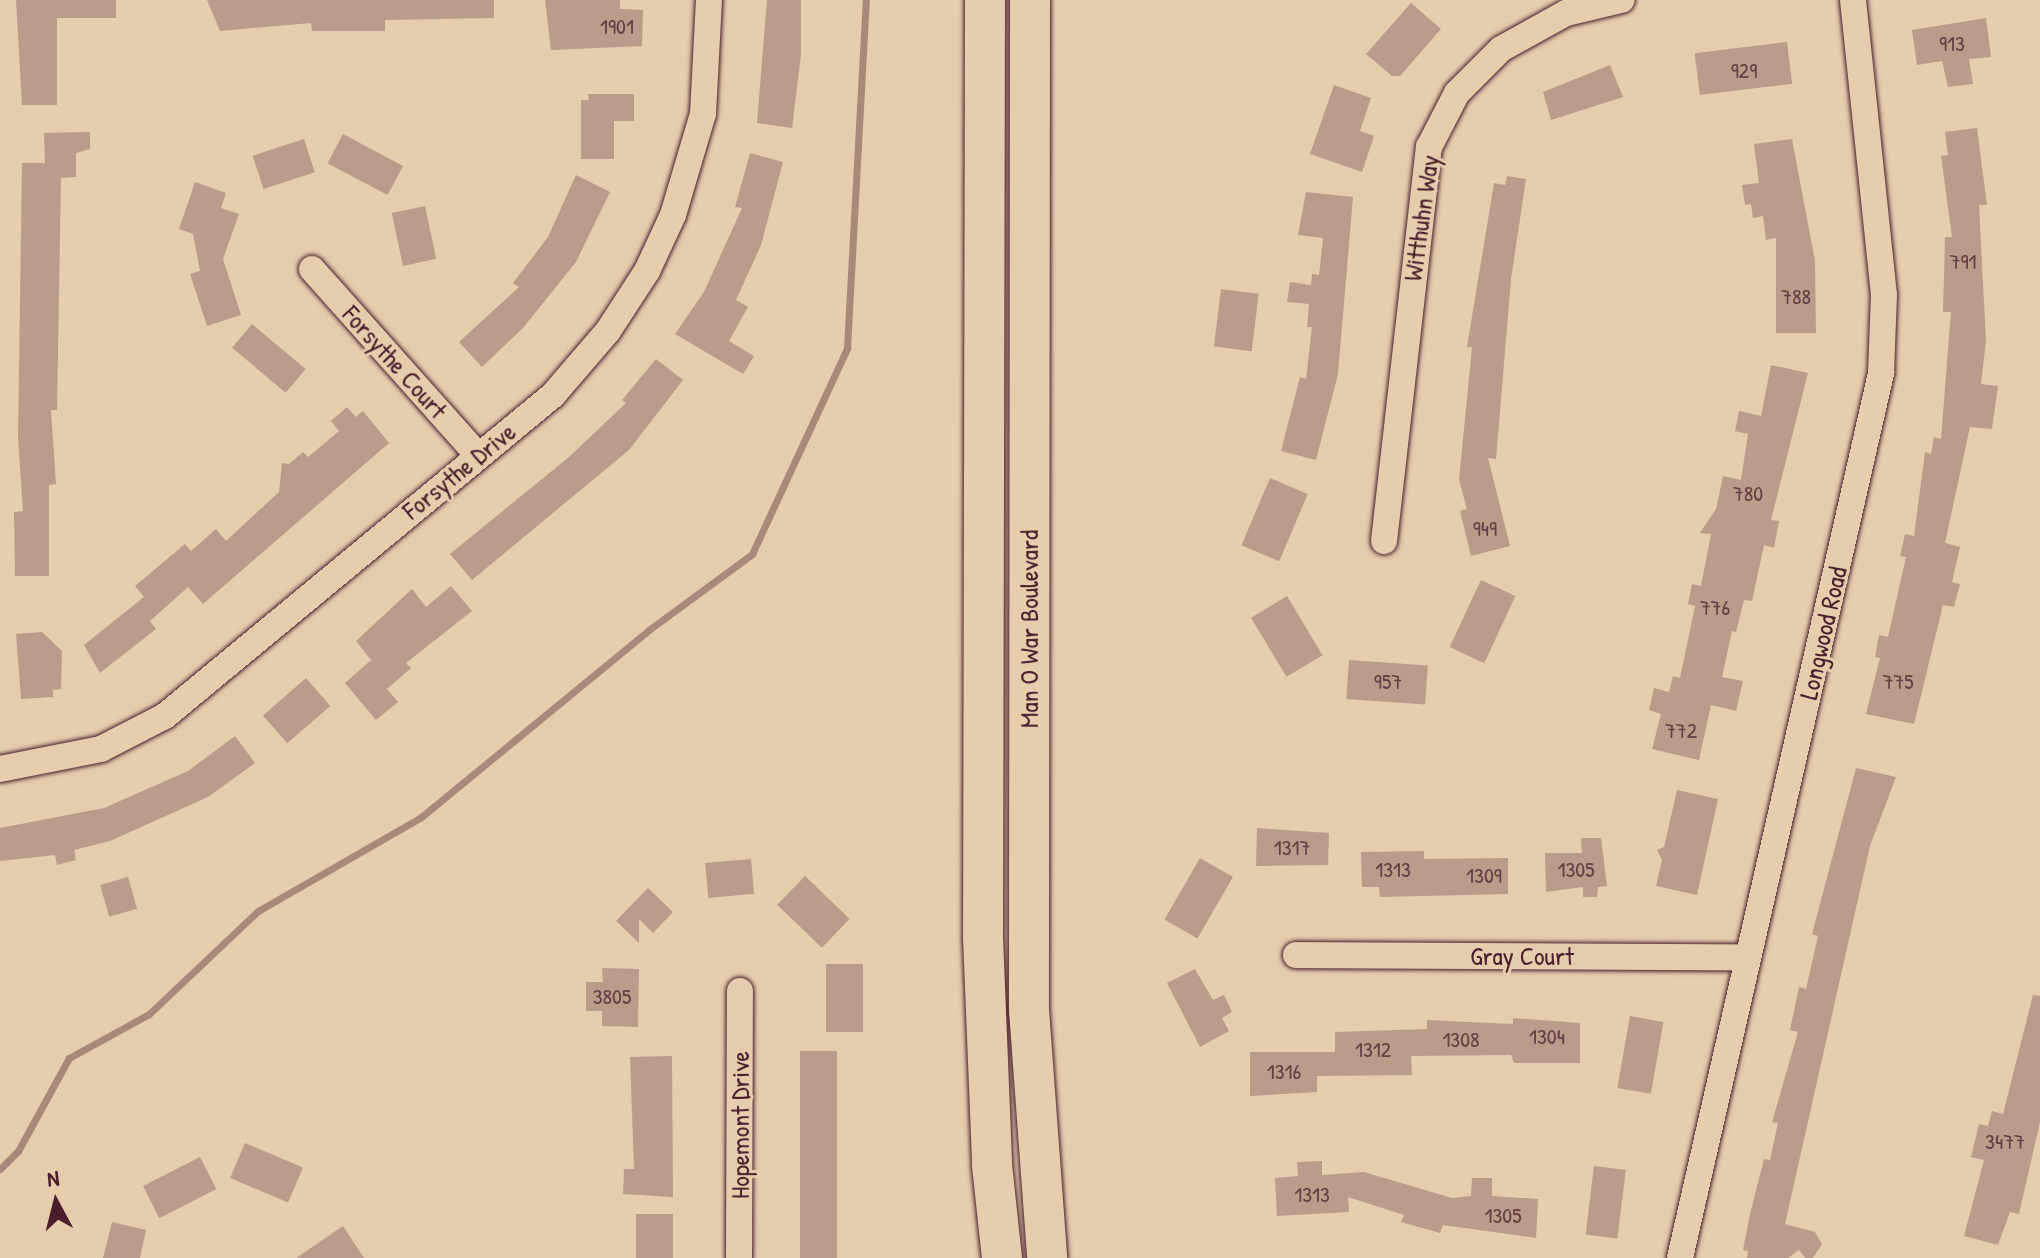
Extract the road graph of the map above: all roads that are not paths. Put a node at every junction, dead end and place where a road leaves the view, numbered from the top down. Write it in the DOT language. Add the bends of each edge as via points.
graph roads {
  1 [pos="709,0"];
  2 [pos="985,0"];
  3 [pos="1030,0"];
  4 [pos="1621,0"];
  5 [pos="1853,0"];
  6 [pos="312,269"];
  7 [pos="478,455"];
  8 [pos="1384,541"];
  9 [pos="0,769"];
  10 [pos="1296,955"];
  11 [pos="1748,957"];
  12 [pos="740,991"];
  13 [pos="739,1258"];
  14 [pos="1002,1258"];
  15 [pos="1047,1258"];
  16 [pos="1680,1258"];
  1 -- 7 [label="street, Forsythe Drive" via="703,114 673,215 647,271 608,331 553,395"];
  2 -- 14 [label="main road, Man O War Boulevard" via="984,982"];
  3 -- 15 [label="main road, Man O War Boulevard" via="1029,1010"];
  4 -- 8 [label="street, Witthuhn Way" via="1566,13 1501,49 1457,93 1429,147"];
  5 -- 11 [label="street, Longwood Road" via="1885,337 1874,412"];
  6 -- 7 [label="street, Forsythe Court"];
  7 -- 9 [label="street, Forsythe Drive" via="165,716 101,749"];
  10 -- 11 [label="street, Gray Court"];
  11 -- 16 [label="street, Longwood Road"];
  12 -- 13 [label="street, Hopemont Drive"];
}
